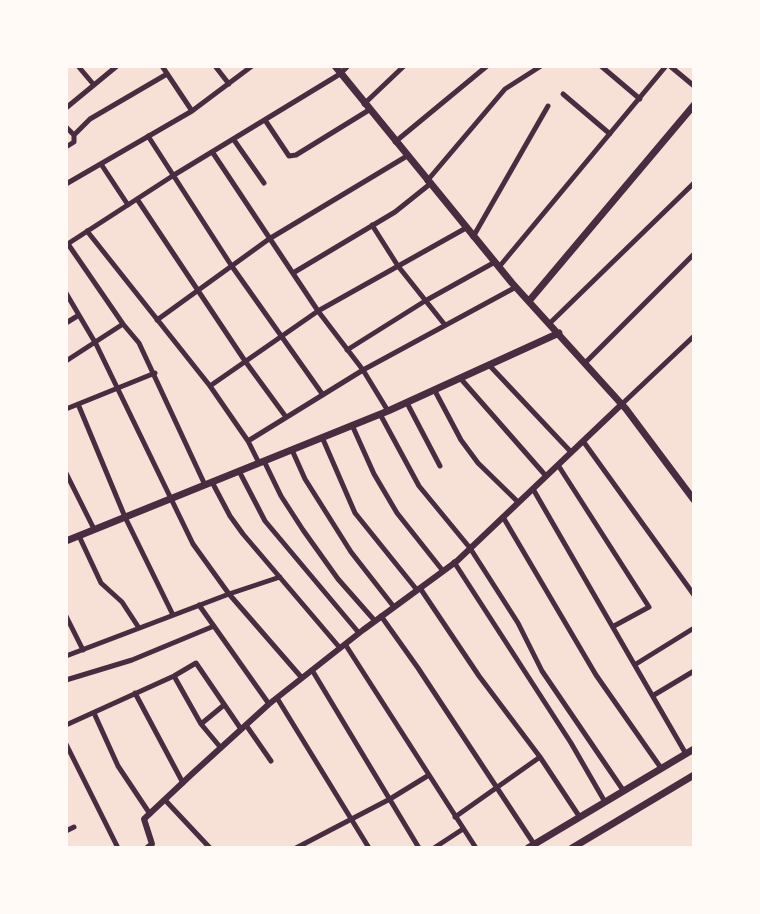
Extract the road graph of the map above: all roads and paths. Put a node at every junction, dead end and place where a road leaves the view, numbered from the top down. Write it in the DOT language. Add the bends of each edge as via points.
graph roads {
  1 [pos="78,66"];
  2 [pos="117,66"];
  3 [pos="162,66"];
  4 [pos="215,66"];
  5 [pos="252,66"];
  6 [pos="335,66"];
  7 [pos="348,66"];
  8 [pos="404,66"];
  9 [pos="487,66"];
  10 [pos="541,66"];
  11 [pos="601,66"];
  12 [pos="668,66"];
  13 [pos="167,74"];
  14 [pos="340,74"];
  15 [pos="229,84"];
  16 [pos="94,85"];
  17 [pos="694,86"];
  18 [pos="563,94"];
  19 [pos="640,99"];
  20 [pos="694,105"];
  21 [pos="548,106"];
  22 [pos="366,107"];
  23 [pos="66,108"];
  24 [pos="192,111"];
  25 [pos="265,120"];
  26 [pos="66,127"];
  27 [pos="610,134"];
  28 [pos="74,135"];
  29 [pos="148,136"];
  30 [pos="234,140"];
  31 [pos="395,142"];
  32 [pos="66,147"];
  33 [pos="212,153"];
  34 [pos="407,156"];
  35 [pos="101,164"];
  36 [pos="174,175"];
  37 [pos="428,182"];
  38 [pos="694,183"];
  39 [pos="66,184"];
  40 [pos="264,184"];
  41 [pos="137,199"];
  42 [pos="128,205"];
  43 [pos="372,225"];
  44 [pos="466,228"];
  45 [pos="87,231"];
  46 [pos="473,237"];
  47 [pos="269,239"];
  48 [pos="67,244"];
  49 [pos="694,254"];
  50 [pos="232,265"];
  51 [pos="497,265"];
  52 [pos="398,266"];
  53 [pos="293,273"];
  54 [pos="516,287"];
  55 [pos="197,290"];
  56 [pos="66,293"];
  57 [pos="529,301"];
  58 [pos="425,302"];
  59 [pos="318,311"];
  60 [pos="79,315"];
  61 [pos="157,320"];
  62 [pos="66,323"];
  63 [pos="550,323"];
  64 [pos="123,324"];
  65 [pos="445,325"];
  66 [pos="559,333"];
  67 [pos="282,336"];
  68 [pos="694,336"];
  69 [pos="96,344"];
  70 [pos="347,350"];
  71 [pos="66,361"];
  72 [pos="245,361"];
  73 [pos="585,363"];
  74 [pos="490,366"];
  75 [pos="363,370"];
  76 [pos="155,373"];
  77 [pos="461,379"];
  78 [pos="210,386"];
  79 [pos="119,389"];
  80 [pos="435,391"];
  81 [pos="323,395"];
  82 [pos="407,403"];
  83 [pos="78,404"];
  84 [pos="622,404"];
  85 [pos="66,408"];
  86 [pos="384,413"];
  87 [pos="286,417"];
  88 [pos="352,425"];
  89 [pos="322,437"];
  90 [pos="248,441"];
  91 [pos="583,441"];
  92 [pos="292,450"];
  93 [pos="571,452"];
  94 [pos="261,462"];
  95 [pos="558,465"];
  96 [pos="440,466"];
  97 [pos="239,471"];
  98 [pos="66,473"];
  99 [pos="546,476"];
  100 [pos="209,483"];
  101 [pos="533,489"];
  102 [pos="693,497"];
  103 [pos="170,499"];
  104 [pos="518,502"];
  105 [pos="125,517"];
  106 [pos="503,517"];
  107 [pos="94,529"];
  108 [pos="79,536"];
  109 [pos="66,541"];
  110 [pos="470,548"];
  111 [pos="454,562"];
  112 [pos="443,571"];
  113 [pos="280,577"];
  114 [pos="418,589"];
  115 [pos="229,594"];
  116 [pos="694,595"];
  117 [pos="199,605"];
  118 [pos="394,607"];
  119 [pos="173,615"];
  120 [pos="66,616"];
  121 [pos="378,619"];
  122 [pos="214,626"];
  123 [pos="614,626"];
  124 [pos="139,628"];
  125 [pos="694,628"];
  126 [pos="359,633"];
  127 [pos="342,646"];
  128 [pos="83,650"];
  129 [pos="66,656"];
  130 [pos="636,664"];
  131 [pos="312,670"];
  132 [pos="694,671"];
  133 [pos="174,677"];
  134 [pos="302,678"];
  135 [pos="66,681"];
  136 [pos="135,693"];
  137 [pos="654,695"];
  138 [pos="277,698"];
  139 [pos="269,704"];
  140 [pos="224,705"];
  141 [pos="94,713"];
  142 [pos="201,724"];
  143 [pos="66,725"];
  144 [pos="244,727"];
  145 [pos="66,744"];
  146 [pos="221,748"];
  147 [pos="694,749"];
  148 [pos="686,754"];
  149 [pos="540,757"];
  150 [pos="271,761"];
  151 [pos="661,768"];
  152 [pos="429,775"];
  153 [pos="694,775"];
  154 [pos="183,783"];
  155 [pos="497,789"];
  156 [pos="624,790"];
  157 [pos="390,799"];
  158 [pos="165,800"];
  159 [pos="605,802"];
  160 [pos="150,814"];
  161 [pos="579,816"];
  162 [pos="455,817"];
  163 [pos="352,820"];
  164 [pos="74,827"];
  165 [pos="463,829"];
  166 [pos="66,831"];
  167 [pos="531,846"];
  168 [pos="118,848"];
  169 [pos="147,848"];
  170 [pos="210,848"];
  171 [pos="296,848"];
  172 [pos="369,848"];
  173 [pos="419,848"];
  174 [pos="435,848"];
  175 [pos="476,848"];
  176 [pos="572,848"];
  1 -- 16 [label="street"];
  2 -- 16 [label="street"];
  3 -- 13 [label="street"];
  4 -- 15 [label="street"];
  5 -- 15 [label="street"];
  6 -- 14 [label="main road"];
  7 -- 14 [label="street"];
  8 -- 22 [label="street"];
  9 -- 31 [label="street"];
  10 -- 37 [label="street" via="505,89"];
  11 -- 19 [label="street"];
  12 -- 17 [label="street"];
  12 -- 19 [label="street"];
  13 -- 24 [label="street"];
  13 -- 28 [label="street" via="90,119"];
  14 -- 22 [label="main road"];
  14 -- 25 [label="street"];
  15 -- 24 [label="street"];
  16 -- 23 [label="street"];
  18 -- 27 [label="street"];
  19 -- 27 [label="street"];
  20 -- 57 [label="main road"];
  21 -- 46 [label="street"];
  22 -- 25 [label="street" via="289,156"];
  22 -- 31 [label="main road"];
  24 -- 29 [label="street"];
  25 -- 30 [label="street"];
  26 -- 28 [label="street"];
  27 -- 51 [label="street"];
  28 -- 32 [label="street" via="75,142"];
  29 -- 35 [label="street"];
  29 -- 36 [label="street"];
  30 -- 33 [label="street"];
  30 -- 40 [label="street"];
  31 -- 34 [label="main road"];
  33 -- 36 [label="street"];
  33 -- 47 [label="street"];
  34 -- 37 [label="main road"];
  34 -- 47 [label="street"];
  35 -- 39 [label="street"];
  35 -- 42 [label="street"];
  36 -- 41 [label="street"];
  36 -- 50 [label="street"];
  37 -- 43 [label="street" via="395,212"];
  37 -- 44 [label="main road"];
  38 -- 63 [label="street"];
  41 -- 42 [label="street"];
  41 -- 55 [label="street"];
  42 -- 45 [label="street"];
  43 -- 52 [label="street"];
  43 -- 53 [label="street"];
  44 -- 46 [label="main road"];
  44 -- 52 [label="street"];
  45 -- 48 [label="street"];
  45 -- 61 [label="street"];
  46 -- 51 [label="main road"];
  47 -- 50 [label="street"];
  47 -- 53 [label="street"];
  48 -- 64 [label="street"];
  49 -- 73 [label="street"];
  50 -- 55 [label="street"];
  50 -- 67 [label="street"];
  51 -- 54 [label="main road"];
  51 -- 58 [label="street"];
  52 -- 58 [label="street"];
  52 -- 59 [label="street"];
  53 -- 59 [label="street"];
  54 -- 57 [label="main road"];
  54 -- 65 [label="street"];
  55 -- 61 [label="street"];
  55 -- 72 [label="street"];
  56 -- 60 [label="street"];
  57 -- 63 [label="main road"];
  58 -- 65 [label="street"];
  58 -- 70 [label="street"];
  59 -- 67 [label="street"];
  59 -- 70 [label="street"];
  60 -- 62 [label="street"];
  60 -- 69 [label="street"];
  61 -- 78 [label="street"];
  63 -- 66 [label="main road"];
  64 -- 69 [label="street"];
  64 -- 76 [label="street"];
  65 -- 75 [label="street"];
  66 -- 73 [label="main road"];
  66 -- 74 [label="main road"];
  67 -- 72 [label="street"];
  67 -- 81 [label="street"];
  68 -- 84 [label="street"];
  69 -- 71 [label="street"];
  69 -- 79 [label="street"];
  70 -- 75 [label="street"];
  72 -- 78 [label="street"];
  72 -- 87 [label="street"];
  73 -- 84 [label="main road"];
  74 -- 77 [label="main road"];
  74 -- 93 [label="street"];
  75 -- 81 [label="street"];
  75 -- 86 [label="street"];
  76 -- 79 [label="street"];
  76 -- 100 [label="street"];
  77 -- 80 [label="main road"];
  77 -- 99 [label="street"];
  78 -- 90 [label="street"];
  79 -- 83 [label="street"];
  79 -- 103 [label="street"];
  80 -- 82 [label="main road"];
  80 -- 104 [label="street" via="467,448"];
  81 -- 87 [label="street"];
  82 -- 86 [label="main road"];
  82 -- 96 [label="street"];
  83 -- 85 [label="street"];
  83 -- 105 [label="street"];
  84 -- 91 [label="street"];
  84 -- 102 [label="main road"];
  86 -- 88 [label="main road"];
  86 -- 110 [label="street" via="419,486"];
  87 -- 90 [label="street"];
  88 -- 89 [label="main road"];
  88 -- 112 [label="street" via="397,513"];
  89 -- 92 [label="main road"];
  89 -- 114 [label="street" via="355,513"];
  90 -- 94 [label="street"];
  91 -- 93 [label="street"];
  91 -- 116 [label="street"];
  92 -- 94 [label="main road"];
  92 -- 118 [label="street" via="351,552"];
  93 -- 95 [label="street"];
  94 -- 97 [label="main road"];
  94 -- 121 [label="street" via="338,579"];
  95 -- 99 [label="street"];
  95 -- 123 [label="street" via="649,607"];
  97 -- 100 [label="main road"];
  97 -- 126 [label="street" via="265,521"];
  98 -- 107 [label="street"];
  99 -- 101 [label="street"];
  100 -- 103 [label="main road"];
  100 -- 113 [label="street" via="243,534"];
  101 -- 104 [label="street"];
  101 -- 123 [label="street"];
  103 -- 105 [label="main road"];
  103 -- 115 [label="street" via="193,544"];
  104 -- 106 [label="street"];
  105 -- 107 [label="main road"];
  105 -- 119 [label="street"];
  106 -- 110 [label="street"];
  106 -- 151 [label="street" via="596,675"];
  107 -- 108 [label="main road"];
  108 -- 109 [label="main road"];
  108 -- 124 [label="street" via="101,583 122,602"];
  110 -- 111 [label="street"];
  110 -- 156 [label="street" via="548,680"];
  111 -- 112 [label="street"];
  111 -- 159 [label="street"];
  112 -- 114 [label="street"];
  113 -- 115 [label="street"];
  113 -- 127 [label="street"];
  114 -- 118 [label="street"];
  114 -- 149 [label="street"];
  115 -- 117 [label="street"];
  115 -- 134 [label="street"];
  117 -- 119 [label="street"];
  117 -- 122 [label="street"];
  118 -- 121 [label="street"];
  119 -- 124 [label="street"];
  120 -- 128 [label="street"];
  121 -- 126 [label="street"];
  121 -- 155 [label="street"];
  122 -- 135 [label="street"];
  122 -- 139 [label="street"];
  123 -- 130 [label="street"];
  124 -- 128 [label="street"];
  125 -- 130 [label="street"];
  126 -- 127 [label="street"];
  127 -- 131 [label="street"];
  127 -- 152 [label="street"];
  128 -- 129 [label="street"];
  130 -- 137 [label="street"];
  131 -- 134 [label="street"];
  131 -- 157 [label="street"];
  132 -- 137 [label="street"];
  133 -- 136 [label="street"];
  133 -- 140 [label="street" via="196,663"];
  133 -- 142 [label="street"];
  134 -- 138 [label="street"];
  136 -- 141 [label="street"];
  136 -- 154 [label="street"];
  137 -- 148 [label="street"];
  138 -- 139 [label="street"];
  138 -- 163 [label="street"];
  139 -- 144 [label="street"];
  140 -- 142 [label="street"];
  140 -- 144 [label="street"];
  141 -- 143 [label="street"];
  141 -- 160 [label="street" via="118,766"];
  142 -- 146 [label="street"];
  144 -- 146 [label="street"];
  144 -- 150 [label="street"];
  145 -- 168 [label="street"];
  146 -- 154 [label="street"];
  147 -- 148 [label="main road"];
  148 -- 151 [label="main road"];
  149 -- 155 [label="street"];
  149 -- 161 [label="street"];
  151 -- 156 [label="main road"];
  152 -- 157 [label="street"];
  152 -- 162 [label="street"];
  153 -- 176 [label="main road"];
  154 -- 158 [label="street"];
  155 -- 162 [label="street"];
  155 -- 167 [label="street"];
  156 -- 159 [label="main road"];
  157 -- 163 [label="street"];
  157 -- 173 [label="street"];
  158 -- 160 [label="street"];
  158 -- 170 [label="street"];
  159 -- 161 [label="main road"];
  160 -- 169 [label="street" via="144,819 152,844"];
  161 -- 167 [label="main road"];
  162 -- 165 [label="street"];
  163 -- 171 [label="street"];
  163 -- 172 [label="street"];
  164 -- 166 [label="street"];
  165 -- 174 [label="street"];
  165 -- 175 [label="street"];
}
